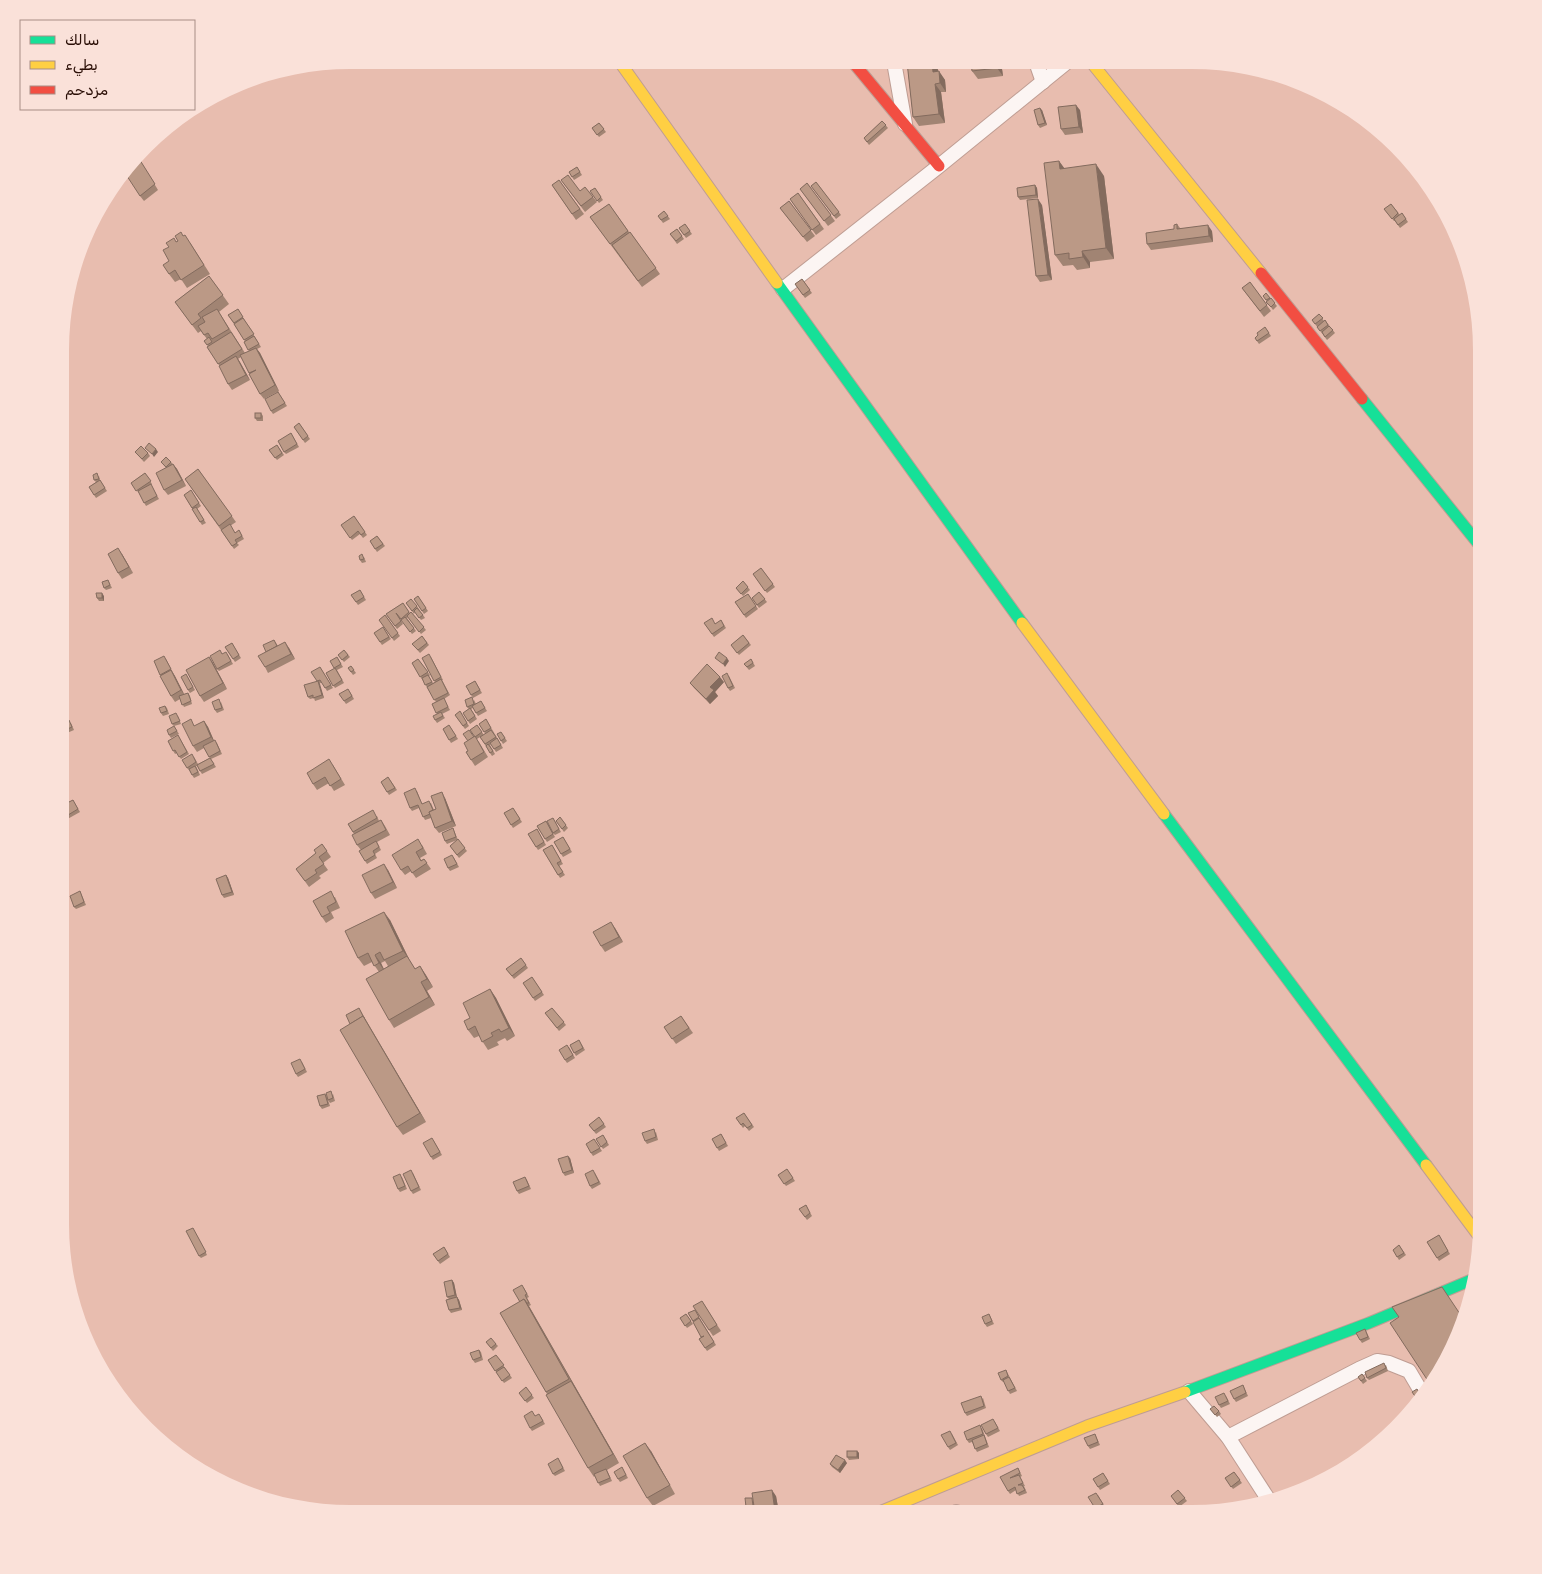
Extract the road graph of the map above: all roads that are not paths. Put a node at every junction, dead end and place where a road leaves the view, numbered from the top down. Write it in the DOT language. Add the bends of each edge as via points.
graph roads {
  1 [pos="625,69"];
  2 [pos="859,69"];
  3 [pos="895,69"];
  4 [pos="1038,69"];
  5 [pos="1059,69"];
  6 [pos="1097,69"];
  7 [pos="1043,82"];
  8 [pos="906,125"];
  9 [pos="939,166"];
  10 [pos="783,289"];
  11 [pos="1473,537"];
  12 [pos="1473,1228"];
  13 [pos="1467,1282"];
  14 [pos="1420,1389"];
  15 [pos="1189,1391"];
  16 [pos="1228,1437"];
  17 [pos="1266,1496"];
  18 [pos="896,1505"];
  1 -- 10 [label="street"];
  2 -- 8 [label="street"];
  3 -- 8 [label="street"];
  4 -- 7 [label="street"];
  5 -- 7 [label="street"];
  6 -- 11 [label="street"];
  7 -- 9 [label="street"];
  8 -- 9 [label="street"];
  9 -- 10 [label="street"];
  10 -- 12 [label="street" via="867,411 1132,774"];
  13 -- 15 [label="street" via="1369,1323"];
  14 -- 16 [label="street" via="1409,1371 1377,1361"];
  15 -- 16 [label="street"];
  15 -- 18 [label="street" via="1087,1426"];
  16 -- 17 [label="street"];
}
